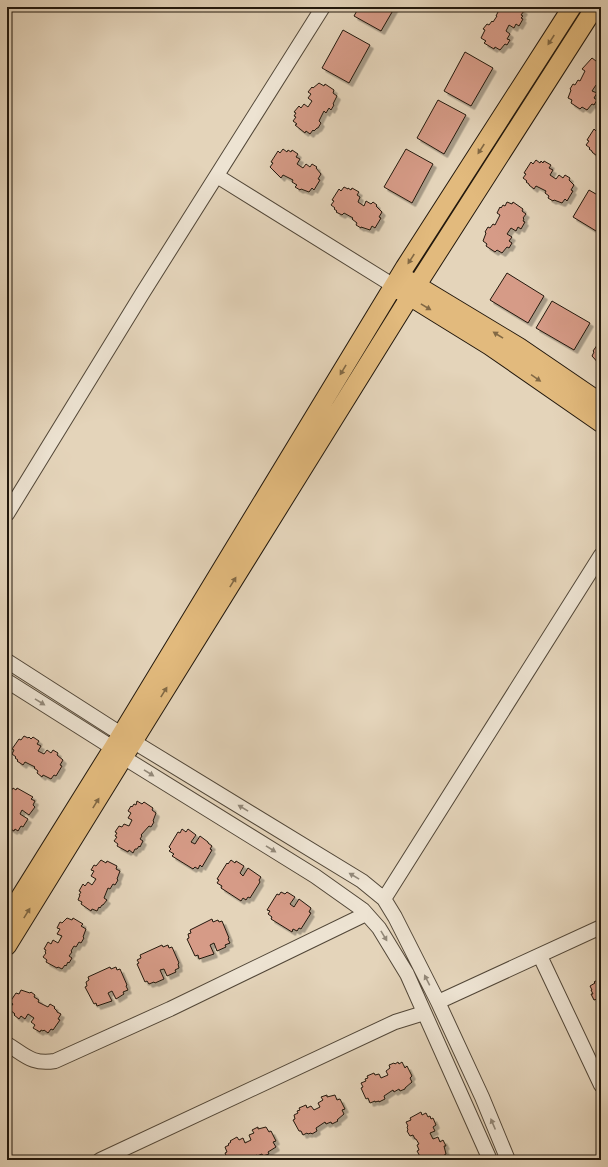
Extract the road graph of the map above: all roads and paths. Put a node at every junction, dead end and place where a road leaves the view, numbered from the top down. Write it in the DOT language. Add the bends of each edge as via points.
graph roads {
  1 [pos="323,7"];
  2 [pos="572,7"];
  3 [pos="595,7"];
  4 [pos="216,176"];
  5 [pos="397,281"];
  6 [pos="414,291"];
  7 [pos="601,403"];
  8 [pos="601,423"];
  9 [pos="7,514"];
  10 [pos="601,555"];
  11 [pos="7,661"];
  12 [pos="7,681"];
  13 [pos="123,745"];
  14 [pos="384,899"];
  15 [pos="366,914"];
  16 [pos="7,918"];
  17 [pos="601,927"];
  18 [pos="7,946"];
  19 [pos="540,956"];
  20 [pos="438,1002"];
  21 [pos="424,1012"];
  22 [pos="7,1044"];
  23 [pos="601,1085"];
  24 [pos="100,1160"];
  25 [pos="490,1160"];
  26 [pos="508,1160"];
  1 -- 4 [label="street"];
  2 -- 5 [label="main road, one-way"];
  3 -- 6 [label="main road"];
  4 -- 5 [label="street"];
  4 -- 9 [label="street"];
  5 -- 6 [label="main road"];
  5 -- 13 [label="main road, one-way"];
  7 -- 6 [label="main road, one-way" via="519,347"];
  6 -- 8 [label="main road, one-way"];
  13 -- 6 [label="main road, one-way"];
  10 -- 14 [label="street"];
  11 -- 13 [label="street"];
  12 -- 13 [label="street, one-way"];
  14 -- 13 [label="street, one-way" via="362,881"];
  13 -- 15 [label="street, one-way" via="315,876"];
  13 -- 16 [label="main road"];
  18 -- 13 [label="main road, one-way"];
  20 -- 14 [label="street, one-way"];
  15 -- 21 [label="street, one-way" via="379,928 407,974"];
  15 -- 22 [label="street" via="55,1062 34,1062"];
  17 -- 19 [label="street"];
  19 -- 20 [label="street"];
  19 -- 23 [label="street"];
  26 -- 20 [label="street, one-way"];
  21 -- 24 [label="street" via="395,1022"];
  21 -- 25 [label="street"];
}
